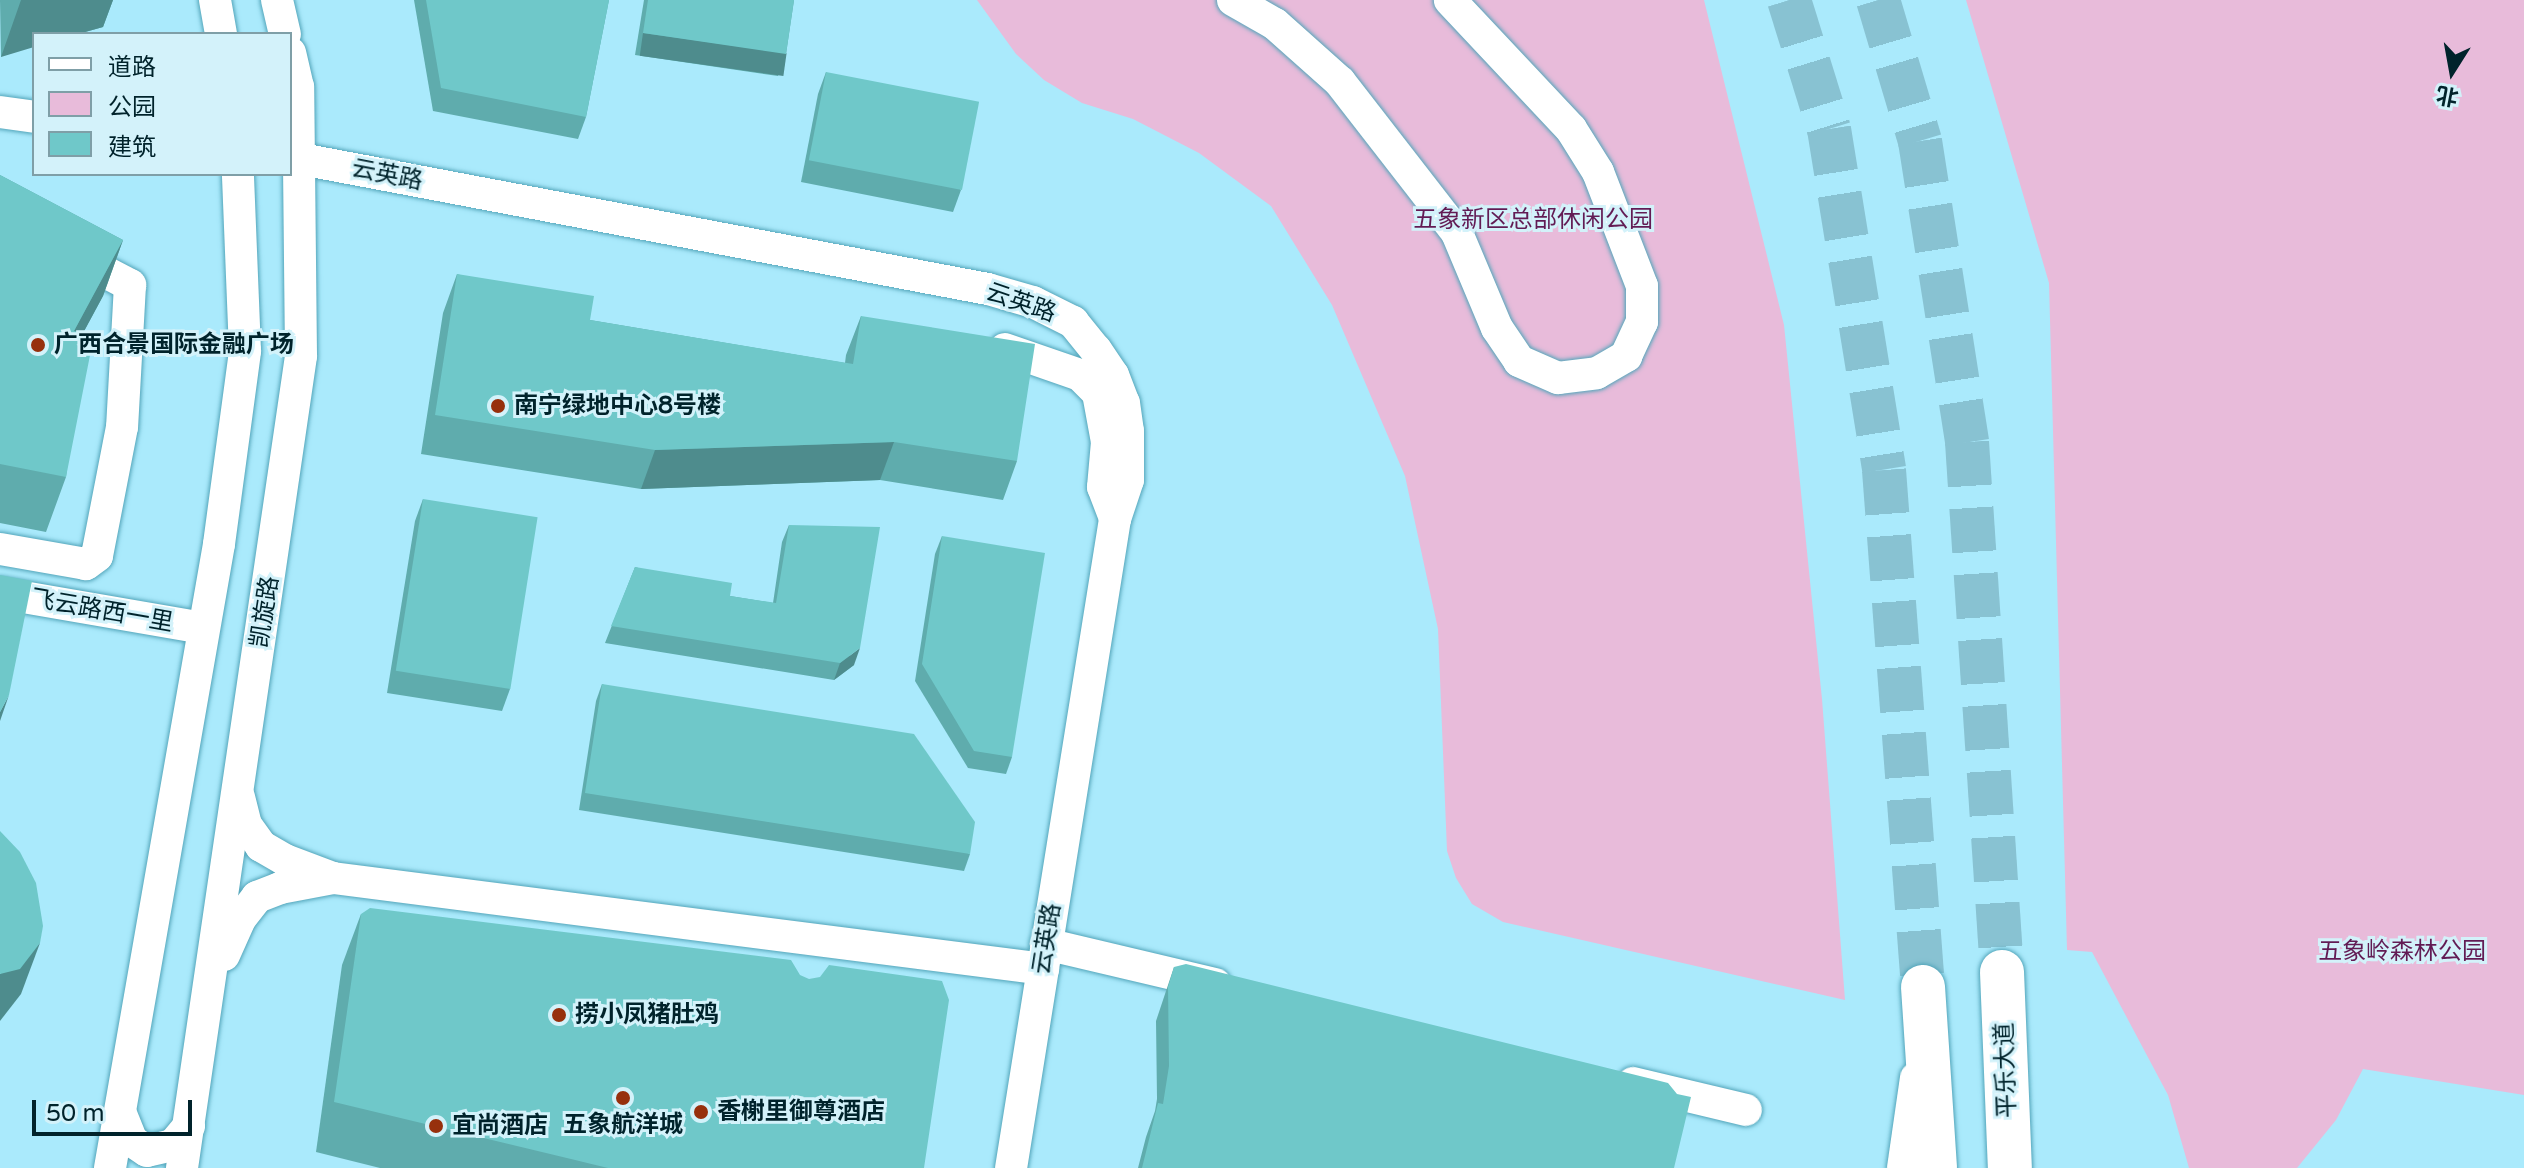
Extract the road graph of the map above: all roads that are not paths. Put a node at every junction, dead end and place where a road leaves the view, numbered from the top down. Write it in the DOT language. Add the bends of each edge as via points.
graph roads {
  1 [pos="215,0"];
  2 [pos="277,0"];
  3 [pos="1233,0"];
  4 [pos="1450,0"];
  5 [pos="1479,0"];
  6 [pos="221,32"];
  7 [pos="285,32"];
  8 [pos="1502,53"];
  9 [pos="292,62"];
  10 [pos="0,112"];
  11 [pos="32,117"];
  12 [pos="301,159"];
  13 [pos="238,176"];
  14 [pos="0,217"];
  15 [pos="1005,349"];
  16 [pos="1115,519"];
  17 [pos="0,549"];
  18 [pos="0,593"];
  19 [pos="203,628"];
  20 [pos="238,792"];
  21 [pos="333,878"];
  22 [pos="1044,957"];
  23 [pos="2002,972"];
  24 [pos="209,991"];
  25 [pos="1249,992"];
  26 [pos="1924,1003"];
  27 [pos="1606,1077"];
  28 [pos="1746,1110"];
  29 [pos="121,1114"];
  30 [pos="189,1126"];
  31 [pos="110,1168"];
  32 [pos="182,1168"];
  33 [pos="1011,1168"];
  34 [pos="1903,1168"];
  35 [pos="1935,1168"];
  36 [pos="2010,1168"];
  1 -- 6 [label="street"];
  2 -- 7 [label="street"];
  3 -- 8 [label="street" via="1275,24 1340,82 1457,233 1497,328 1519,361 1558,378 1597,373 1626,356 1642,322 1642,286 1598,172 1571,129"];
  4 -- 8 [label="street"];
  5 -- 8 [label="street"];
  9 -- 12 [label="street, 凯旋路"];
  10 -- 11 [label="street"];
  12 -- 16 [label="street, 云英路" via="988,289 1033,302 1073,322 1119,389 1128,431 1128,480"];
  12 -- 20 [label="street, 凯旋路" via="301,356"];
  13 -- 19 [label="street" via="245,351"];
  14 -- 17 [label="street" via="130,285 122,427 97,556 86,564"];
  15 -- 16 [label="street" via="1080,375 1098,393 1107,442 1103,487"];
  16 -- 22 [label="street, 云英路"];
  18 -- 19 [label="street, 飞云路西一里"];
  19 -- 29 [label="street"];
  20 -- 21 [label="street" via="246,825 261,846"];
  20 -- 24 [label="street, 凯旋路"];
  21 -- 22 [label="street" via="778,953"];
  21 -- 24 [label="street" via="257,897 240,919"];
  22 -- 25 [label="street"];
  22 -- 33 [label="street, 云英路"];
  23 -- 36 [label="highway, 平乐大道"];
  24 -- 30 [label="street, 凯旋路"];
  26 -- 34 [label="street"];
  26 -- 35 [label="highway"];
  27 -- 28 [label="street"];
  29 -- 30 [label="street" via="132,1141 147,1151 173,1145"];
  29 -- 31 [label="street"];
  30 -- 32 [label="street, 凯旋路"];
}
